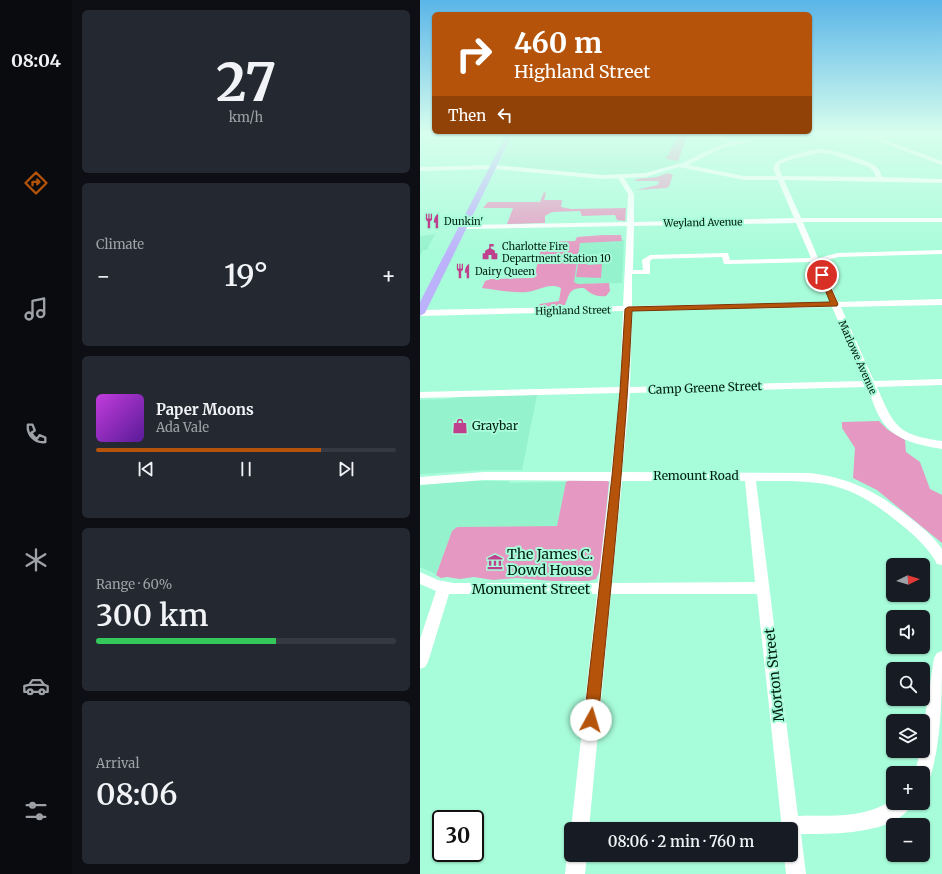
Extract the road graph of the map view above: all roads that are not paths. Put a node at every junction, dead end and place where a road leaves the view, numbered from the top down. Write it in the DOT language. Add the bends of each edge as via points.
graph roads {
  1 [pos="486,174"];
  2 [pos="487,174"];
  3 [pos="532,174"];
  4 [pos="551,174"];
  5 [pos="612,174"];
  6 [pos="660,174"];
  7 [pos="721,174"];
  8 [pos="778,174"];
  9 [pos="878,174"];
  10 [pos="603,177"];
  11 [pos="621,178"];
  12 [pos="780,178"];
  13 [pos="880,179"];
  14 [pos="942,181"];
  15 [pos="798,220"];
  16 [pos="939,220"];
  17 [pos="630,223"];
  18 [pos="458,227"];
  19 [pos="942,227"];
  20 [pos="942,252"];
  21 [pos="901,253"];
  22 [pos="942,258"];
  23 [pos="815,260"];
  24 [pos="629,272"];
  25 [pos="420,293"];
  26 [pos="942,302"];
  27 [pos="835,304"];
  28 [pos="628,309"];
  29 [pos="420,313"];
  30 [pos="942,382"];
  31 [pos="870,384"];
  32 [pos="624,391"];
  33 [pos="420,395"];
  34 [pos="942,444"];
  35 [pos="617,476"];
  36 [pos="750,477"];
  37 [pos="420,480"];
  38 [pos="942,560"];
  39 [pos="420,578"];
  40 [pos="444,587"];
  41 [pos="764,588"];
  42 [pos="605,589"];
  43 [pos="942,658"];
  44 [pos="420,662"];
  45 [pos="926,766"];
  46 [pos="894,810"];
  47 [pos="581,822"];
  48 [pos="791,822"];
  49 [pos="798,825"];
  50 [pos="576,862"];
  51 [pos="795,862"];
  52 [pos="575,874"];
  53 [pos="796,874"];
  1 -- 18 [label="main road" via="465,205"];
  2 -- 18 [label="main road"];
  3 -- 11 [label="street" via="583,179"];
  4 -- 10 [label="street"];
  5 -- 10 [label="street"];
  6 -- 11 [label="street"];
  7 -- 12 [label="street"];
  8 -- 12 [label="street, Marlowe Avenue"];
  9 -- 13 [label="street, Marlowe Avenue"];
  10 -- 11 [label="street"];
  11 -- 17 [label="street" via="631,193"];
  12 -- 13 [label="street"];
  12 -- 15 [label="street, Marlowe Avenue"];
  13 -- 14 [label="street"];
  15 -- 16 [label="street, Weyland Avenue"];
  15 -- 17 [label="street, Weyland Avenue"];
  15 -- 23 [label="street, Marlowe Avenue"];
  16 -- 19 [label="street"];
  17 -- 18 [label="street, Weyland Avenue"];
  17 -- 24 [label="street"];
  18 -- 25 [label="main road"];
  18 -- 29 [label="main road" via="452,248"];
  20 -- 21 [label="street"];
  21 -- 22 [label="street"];
  21 -- 23 [label="street" via="838,255"];
  23 -- 24 [label="street" via="727,262 725,256 650,257 646,260 647,272"];
  23 -- 27 [label="street, Marlowe Avenue"];
  24 -- 28 [label="street"];
  26 -- 27 [label="street, Highland Street"];
  27 -- 28 [label="street, Highland Street"];
  27 -- 31 [label="street, Marlowe Avenue"];
  28 -- 29 [label="street, Highland Street"];
  28 -- 32 [label="street"];
  30 -- 31 [label="street, Camp Greene Street"];
  31 -- 32 [label="street, Camp Greene Street"];
  31 -- 34 [label="street, Marlowe Avenue" via="886,419 893,428 914,439"];
  32 -- 33 [label="street, Camp Greene Street"];
  32 -- 35 [label="street"];
  35 -- 36 [label="street, Remount Road"];
  35 -- 37 [label="street, Remount Road" via="484,476"];
  35 -- 42 [label="street"];
  36 -- 38 [label="street, Remount Road" via="824,478 858,487 884,503 923,536"];
  36 -- 41 [label="street, Morton Street"];
  39 -- 40 [label="street, Monument Street"];
  40 -- 42 [label="street, Monument Street"];
  40 -- 44 [label="street"];
  41 -- 42 [label="street, Monument Street"];
  41 -- 48 [label="street, Morton Street"];
  42 -- 47 [label="street"];
  43 -- 45 [label="street"];
  46 -- 49 [label="street" via="880,818 857,824"];
  50 -- 52 [label="street"];
  51 -- 53 [label="street, Morton Street"];
}
